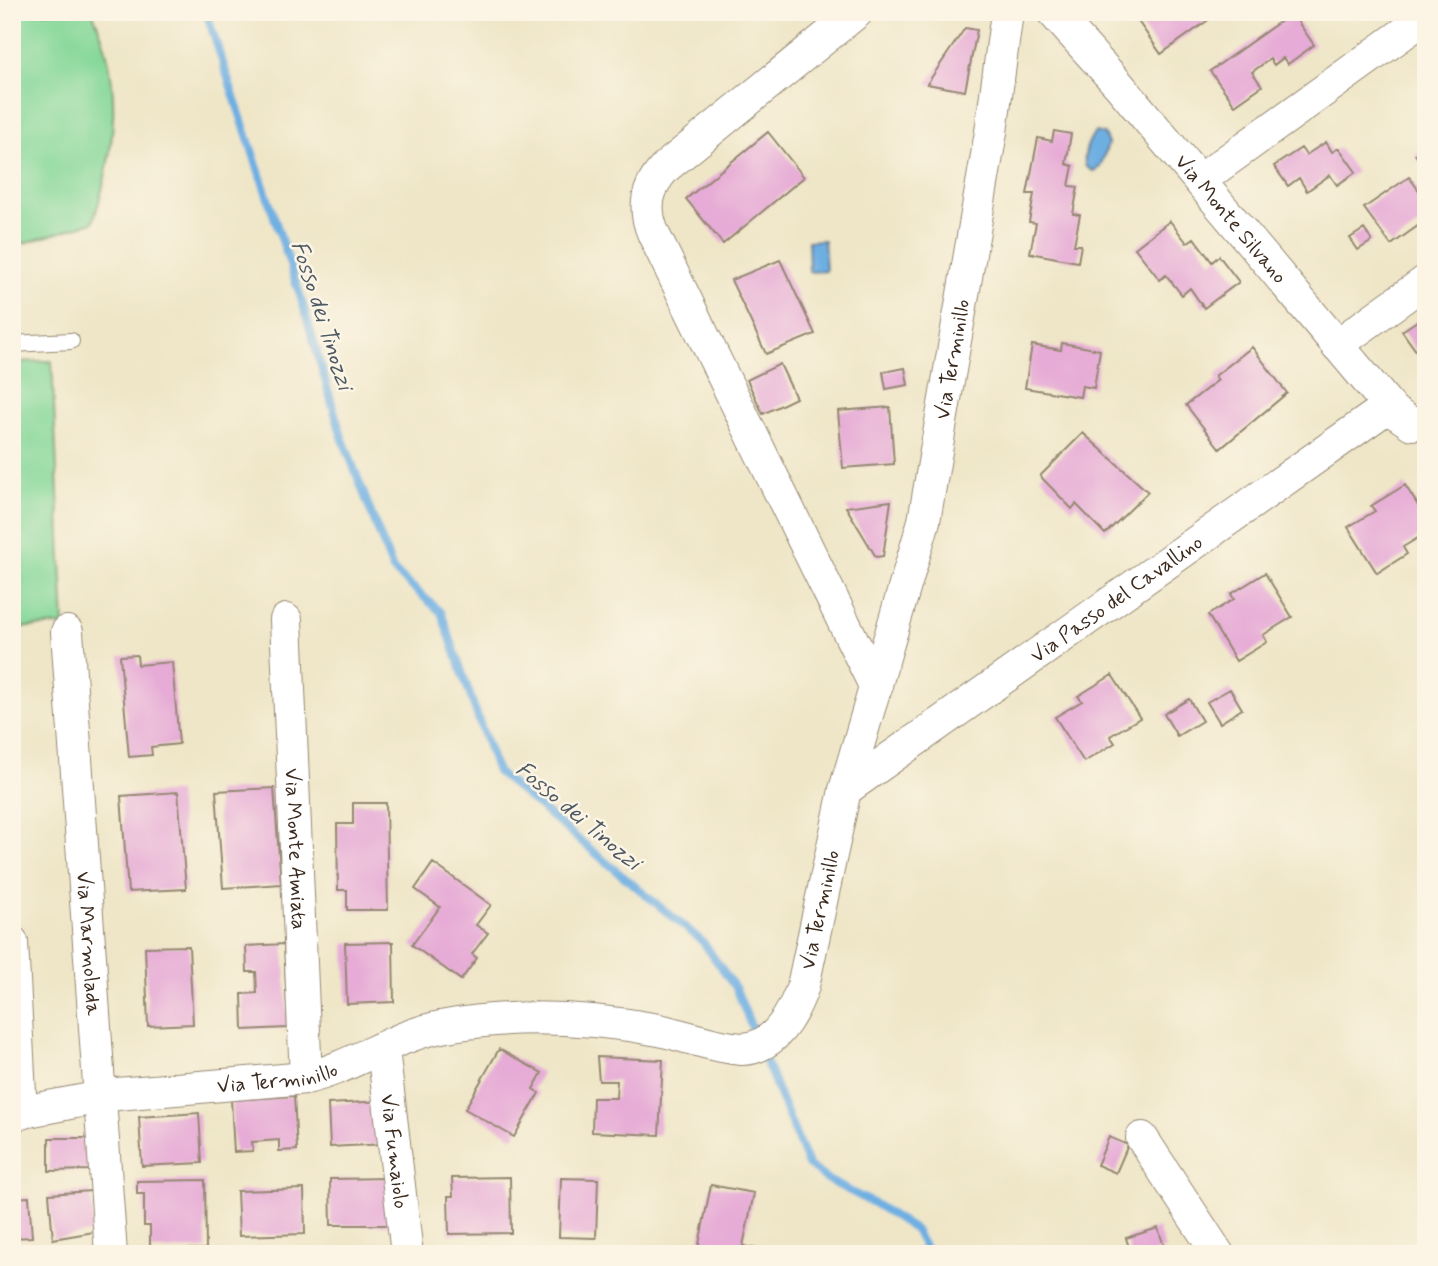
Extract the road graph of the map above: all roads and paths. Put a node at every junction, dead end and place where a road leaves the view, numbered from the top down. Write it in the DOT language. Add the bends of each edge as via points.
graph roads {
  1 [pos="857,12"];
  2 [pos="1007,12"];
  3 [pos="1068,17"];
  4 [pos="1426,17"];
  5 [pos="1200,180"];
  6 [pos="1426,281"];
  7 [pos="71,341"];
  8 [pos="12,344"];
  9 [pos="1337,345"];
  10 [pos="1409,417"];
  11 [pos="286,620"];
  12 [pos="67,632"];
  13 [pos="876,688"];
  14 [pos="845,790"];
  15 [pos="12,942"];
  16 [pos="383,1049"];
  17 [pos="306,1078"];
  18 [pos="102,1096"];
  19 [pos="17,1113"];
  20 [pos="1142,1138"];
  21 [pos="111,1254"];
  22 [pos="407,1254"];
  23 [pos="1218,1254"];
  1 -- 13 [label="street" via="667,166 649,191 647,209 654,235"];
  2 -- 13 [label="street, Via Terminillo" via="928,503"];
  3 -- 5 [label="street, Via Monte Silvano"];
  4 -- 5 [label="street"];
  5 -- 9 [label="street, Via Monte Silvano"];
  6 -- 9 [label="street"];
  7 -- 8 [label="lane"];
  9 -- 10 [label="street, Via Monte Silvano"];
  10 -- 14 [label="street, Via Passo del Cavallino"];
  11 -- 17 [label="street, Via Monte Amiata"];
  12 -- 18 [label="street, Via Marmolada"];
  13 -- 14 [label="street, Via Terminillo"];
  14 -- 16 [label="street, Via Terminillo" via="803,986 788,1018 760,1044 728,1047 623,1025 525,1017 438,1027"];
  15 -- 19 [label="street"];
  16 -- 17 [label="street, Via Terminillo" via="335,1071"];
  16 -- 22 [label="street, Via Fumaiolo"];
  17 -- 18 [label="street, Via Terminillo"];
  18 -- 19 [label="street, Via Terminillo"];
  18 -- 21 [label="street, Via Marmolada"];
  20 -- 23 [label="street"];
}
